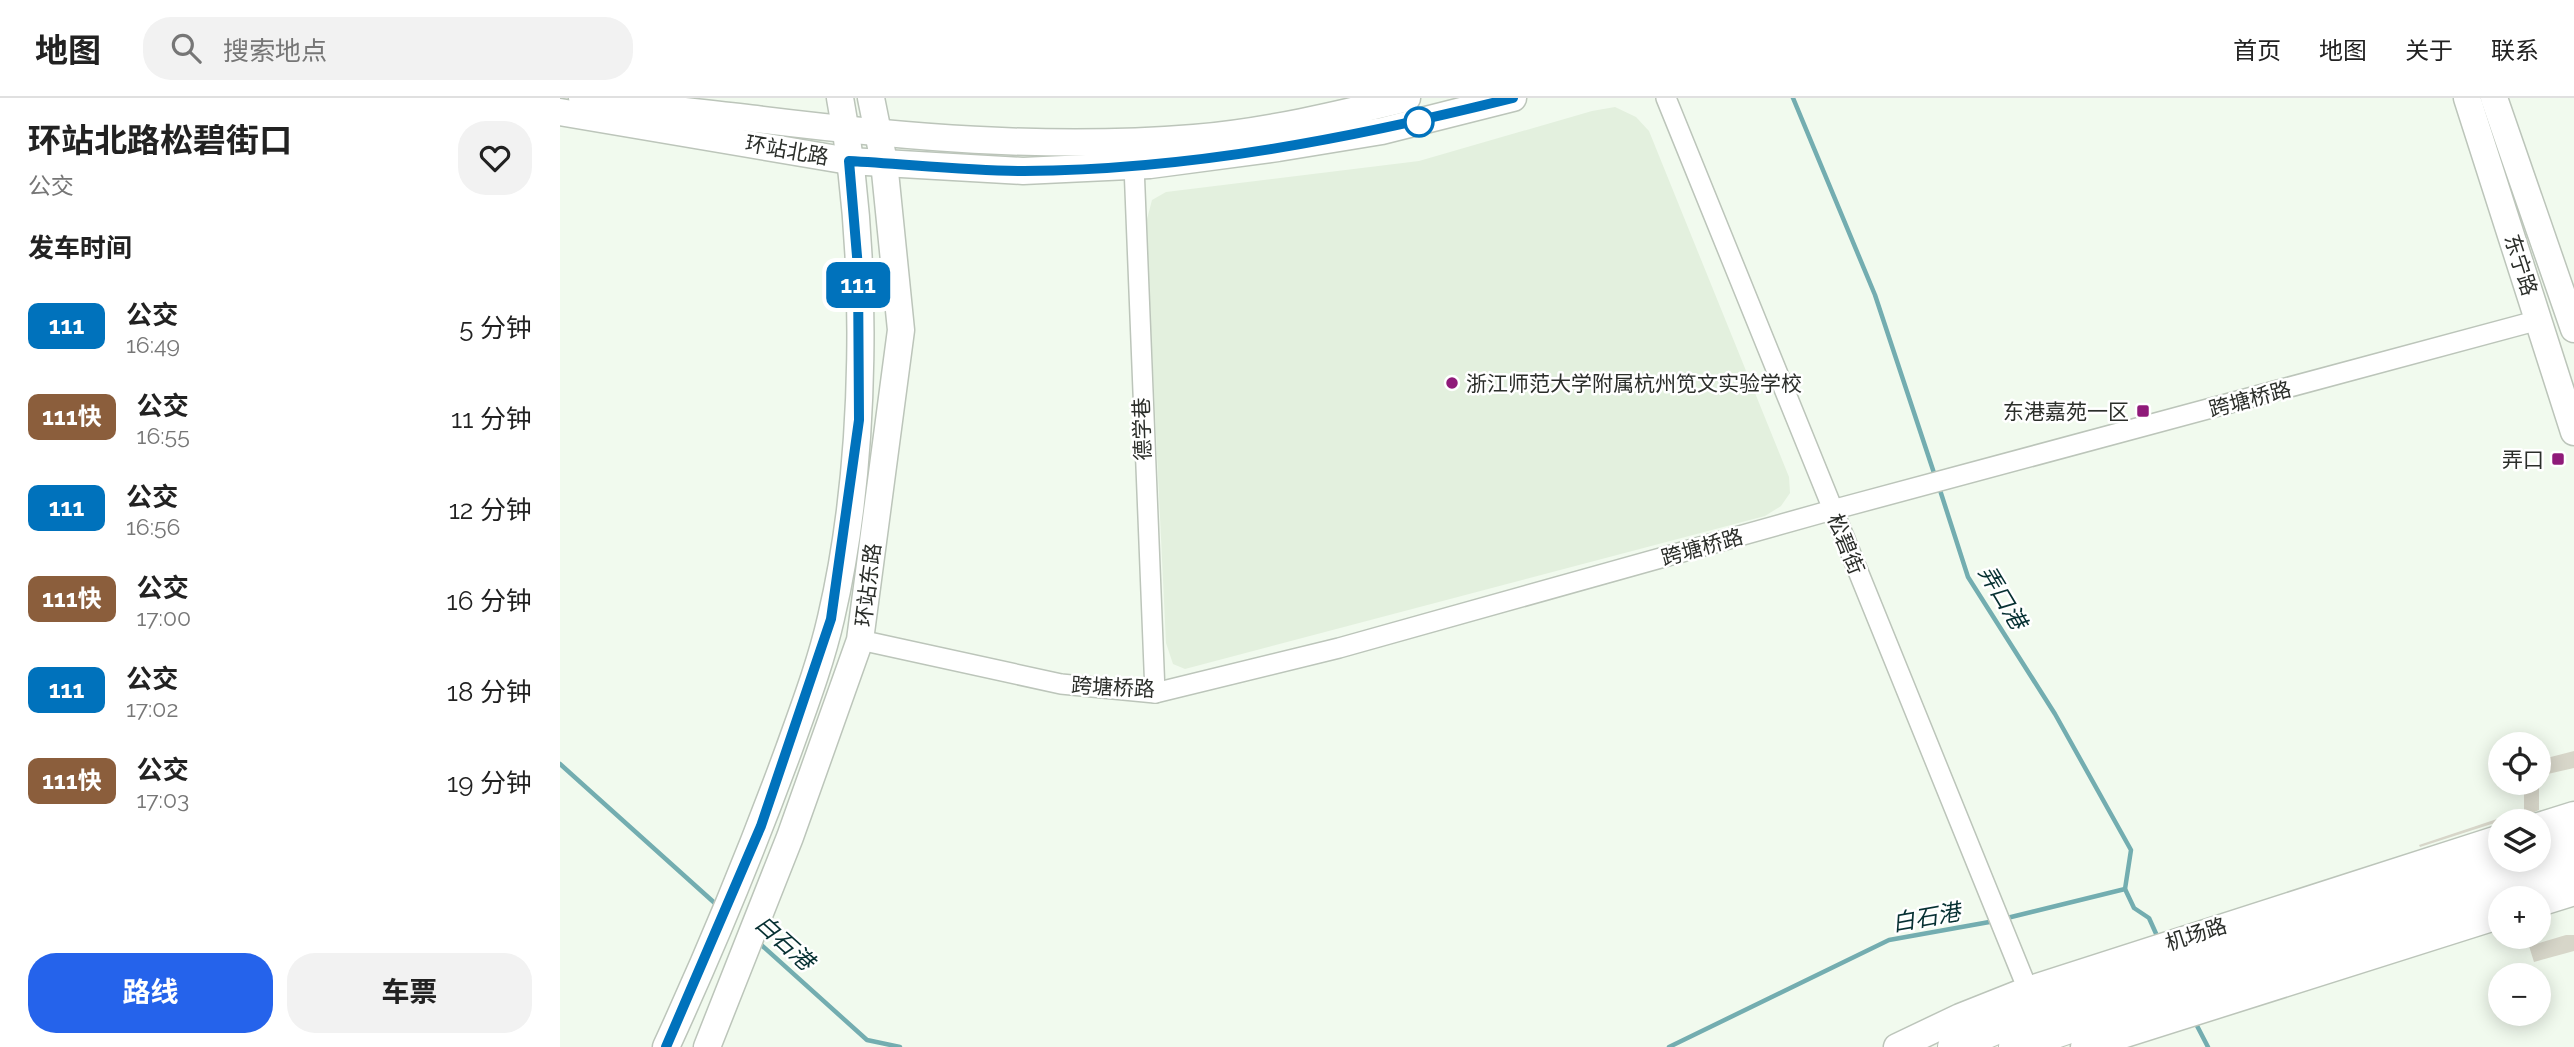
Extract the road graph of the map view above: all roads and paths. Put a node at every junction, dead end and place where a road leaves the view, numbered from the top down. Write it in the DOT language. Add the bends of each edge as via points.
graph roads {
  1 [pos="582,98"];
  2 [pos="840,98"];
  3 [pos="871,98"];
  4 [pos="1407,98"];
  5 [pos="1513,98"];
  6 [pos="1666,98"];
  7 [pos="2467,98"];
  8 [pos="2494,98"];
  9 [pos="560,112"];
  10 [pos="846,130"];
  11 [pos="877,134"];
  12 [pos="849,161"];
  13 [pos="884,162"];
  14 [pos="1134,166"];
  15 [pos="2539,320"];
  16 [pos="2574,329"];
  17 [pos="2574,432"];
  18 [pos="1832,510"];
  19 [pos="860,640"];
  20 [pos="1155,693"];
  21 [pos="2574,815"];
  22 [pos="2551,822"];
  23 [pos="2574,837"];
  24 [pos="2488,844"];
  25 [pos="2551,844"];
  26 [pos="2574,864"];
  27 [pos="2488,865"];
  28 [pos="2574,892"];
  29 [pos="2551,899"];
  30 [pos="2488,917"];
  31 [pos="2407,931"];
  32 [pos="2204,971"];
  33 [pos="2024,979"];
  34 [pos="2134,993"];
  35 [pos="2080,1040"];
  36 [pos="666,1047"];
  37 [pos="707,1047"];
  38 [pos="1897,1047"];
  39 [pos="1953,1047"];
  40 [pos="2014,1047"];
  1 -- 10 [label="main road, 环站北路"];
  2 -- 10 [label="main road, 环站东路"];
  3 -- 11 [label="main road, 环站东路"];
  4 -- 11 [label="main road, 环站北路" via="1320,119 1196,138 986,143"];
  5 -- 14 [label="main road, 环站北路" via="1382,131"];
  6 -- 18 [label="street, 松碧街"];
  7 -- 15 [label="main road, 东宁路"];
  8 -- 16 [label="main road, 东宁路"];
  9 -- 12 [label="main road, 环站北路"];
  10 -- 11 [label="main road, 环站北路"];
  10 -- 12 [label="main road, 环站东路"];
  11 -- 13 [label="main road, 环站东路"];
  12 -- 13 [label="main road, 环站北路"];
  12 -- 36 [label="main road, 环站东路" via="858,268 859,420 831,619 753,845"];
  13 -- 14 [label="main road, 环站北路" via="1023,171"];
  13 -- 19 [label="main road, 环站东路" via="901,330"];
  14 -- 20 [label="street, 德学巷"];
  15 -- 17 [label="main road, 东宁路"];
  15 -- 18 [label="street, 跨塘桥路"];
  18 -- 20 [label="street, 跨塘桥路" via="1339,648"];
  18 -- 33 [label="street, 松碧街"];
  19 -- 20 [label="street, 跨塘桥路" via="1061,684"];
  19 -- 37 [label="main road, 环站东路"];
  21 -- 22 [label="main road"];
  23 -- 25 [label="main road"];
  24 -- 32 [label="main road, 机场路"];
  26 -- 31 [label="main road, 机场路"];
  27 -- 32 [label="main road, 机场路"];
  28 -- 29 [label="main road"];
  30 -- 31 [label="main road, 机场路"];
  31 -- 32 [label="main road, 机场路"];
  32 -- 34 [label="main road, 机场路"];
  32 -- 34 [label="main road, 机场路"];
  33 -- 34 [label="main road, 机场路"];
  33 -- 38 [label="main road, 机场路"];
  34 -- 35 [label="main road, 机场路"];
  34 -- 39 [label="main road, 机场路" via="2042,1010"];
  35 -- 40 [label="main road, 机场路"];
}
